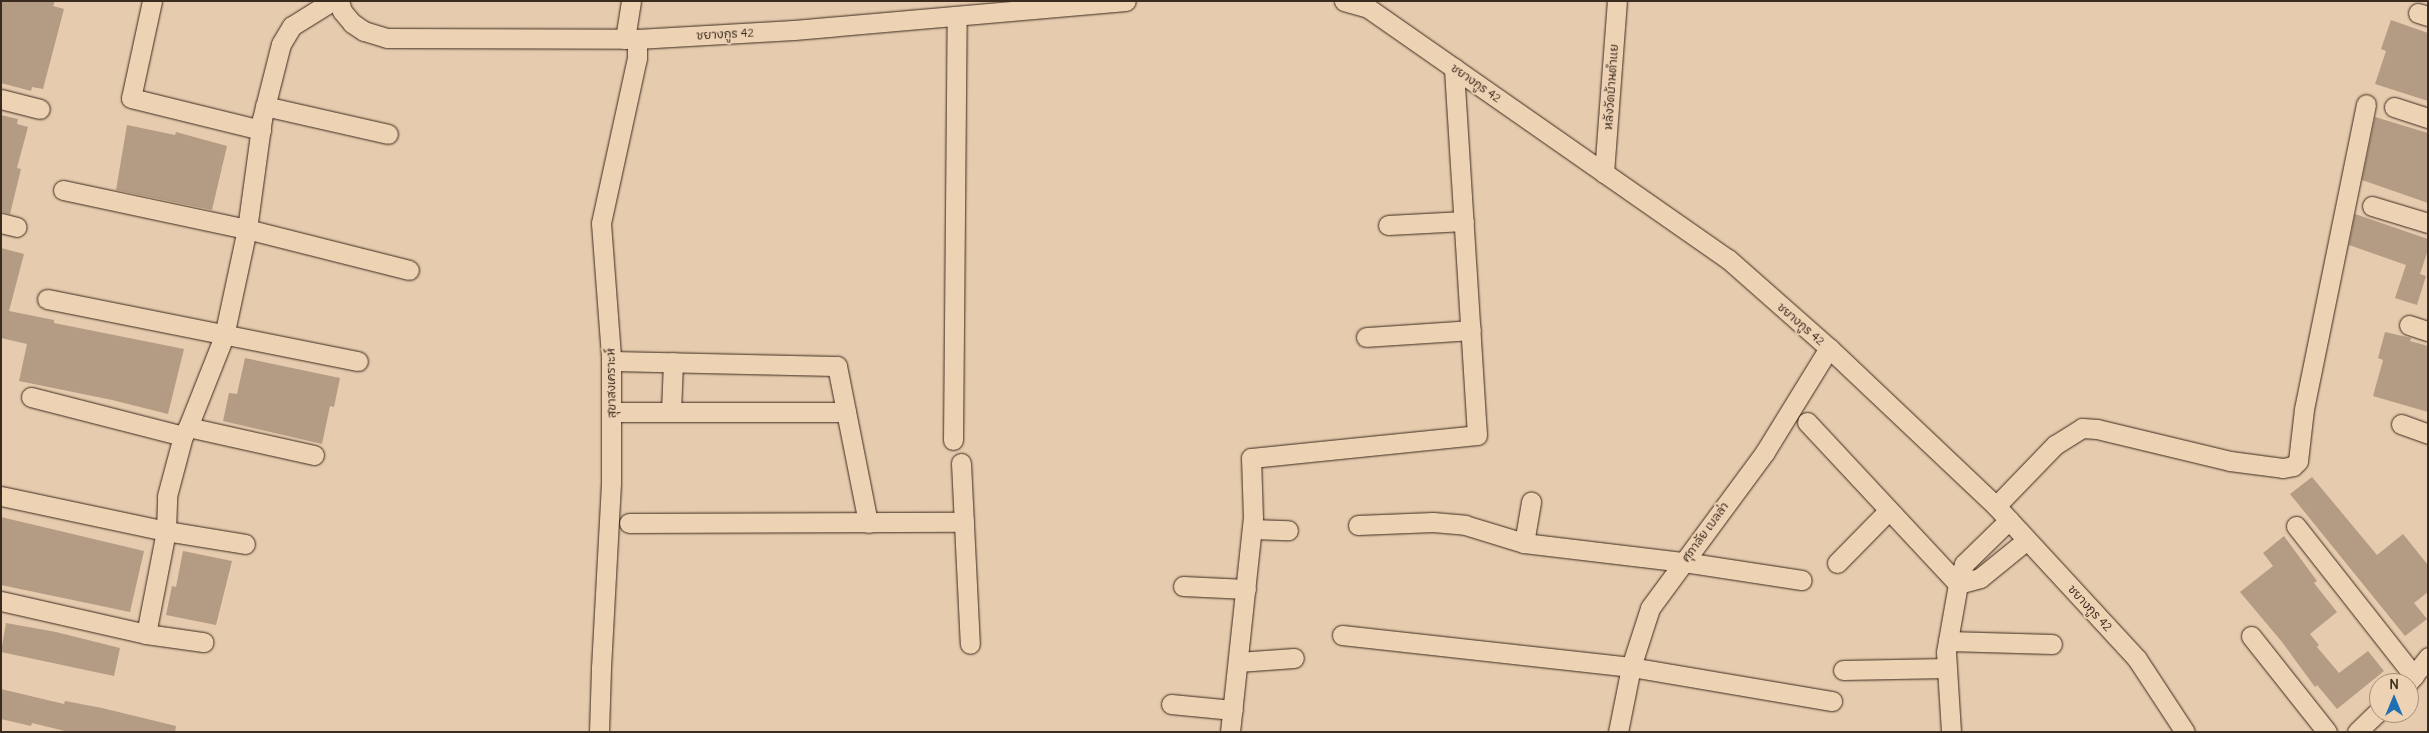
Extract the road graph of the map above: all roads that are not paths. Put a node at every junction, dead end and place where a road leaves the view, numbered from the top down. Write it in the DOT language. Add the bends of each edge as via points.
graph roads {
  1 [pos="152,1"];
  2 [pos="332,1"];
  3 [pos="339,1"];
  4 [pos="631,1"];
  5 [pos="1126,1"];
  6 [pos="1344,1"];
  7 [pos="1617,1"];
  8 [pos="945,12"];
  9 [pos="631,39"];
  10 [pos="1454,68"];
  11 [pos="1,99"];
  12 [pos="2366,104"];
  13 [pos="265,106"];
  14 [pos="2394,107"];
  15 [pos="40,109"];
  16 [pos="2428,118"];
  17 [pos="261,130"];
  18 [pos="388,134"];
  19 [pos="1604,173"];
  20 [pos="63,190"];
  21 [pos="2372,206"];
  22 [pos="1464,221"];
  23 [pos="2428,223"];
  24 [pos="1388,225"];
  25 [pos="247,229"];
  26 [pos="409,270"];
  27 [pos="47,299"];
  28 [pos="2409,325"];
  29 [pos="1471,330"];
  30 [pos="2428,331"];
  31 [pos="224,336"];
  32 [pos="1366,337"];
  33 [pos="1829,348"];
  34 [pos="358,361"];
  35 [pos="612,361"];
  36 [pos="673,362"];
  37 [pos="30,397"];
  38 [pos="612,412"];
  39 [pos="671,412"];
  40 [pos="846,412"];
  41 [pos="1808,422"];
  42 [pos="2401,424"];
  43 [pos="185,431"];
  44 [pos="2428,434"];
  45 [pos="953,440"];
  46 [pos="314,455"];
  47 [pos="961,463"];
  48 [pos="1,496"];
  49 [pos="1531,502"];
  50 [pos="1996,506"];
  51 [pos="1889,510"];
  52 [pos="2009,520"];
  53 [pos="964,522"];
  54 [pos="629,523"];
  55 [pos="868,523"];
  56 [pos="1358,525"];
  57 [pos="2296,526"];
  58 [pos="1252,530"];
  59 [pos="1288,530"];
  60 [pos="166,531"];
  61 [pos="2027,540"];
  62 [pos="245,544"];
  63 [pos="1524,544"];
  64 [pos="1684,562"];
  65 [pos="1837,563"];
  66 [pos="1802,580"];
  67 [pos="1958,584"];
  68 [pos="1183,586"];
  69 [pos="1246,589"];
  70 [pos="1,601"];
  71 [pos="146,634"];
  72 [pos="1342,635"];
  73 [pos="2252,636"];
  74 [pos="1948,641"];
  75 [pos="203,642"];
  76 [pos="970,644"];
  77 [pos="2052,644"];
  78 [pos="2428,657"];
  79 [pos="1294,658"];
  80 [pos="1238,662"];
  81 [pos="1631,667"];
  82 [pos="1947,668"];
  83 [pos="1843,670"];
  84 [pos="2406,673"];
  85 [pos="2416,673"];
  86 [pos="1832,701"];
  87 [pos="1171,704"];
  88 [pos="1232,710"];
  89 [pos="2369,721"];
  90 [pos="599,732"];
  91 [pos="1230,732"];
  92 [pos="1618,732"];
  93 [pos="1951,732"];
  94 [pos="2185,732"];
  95 [pos="2327,732"];
  96 [pos="2358,732"];
  1 -- 17 [label="street" via="131,98"];
  2 -- 13 [label="street" via="292,26 281,44"];
  3 -- 9 [label="street, ชยางกูร 42" via="342,11 352,23 364,31 387,38"];
  4 -- 9 [label="street, สุขาสงเคราะห์"];
  5 -- 8 [label="street, ชยางกูร 42"];
  6 -- 10 [label="street, ชยางกูร 42" via="1368,8"];
  7 -- 19 [label="street, หลังวัดบ้านตำแย"];
  8 -- 9 [label="street, ชยางกูร 42" via="794,30"];
  8 -- 45 [label="street"];
  9 -- 35 [label="street, สุขาสงเคราะห์" via="637,58 602,211"];
  10 -- 19 [label="street, ชยางกูร 42"];
  10 -- 22 [label="street"];
  11 -- 15 [label="street"];
  12 -- 50 [label="street" via="2304,409 2298,461 2282,468 2230,461 2082,428 2054,445"];
  13 -- 17 [label="street"];
  13 -- 18 [label="street"];
  14 -- 16 [label="street"];
  17 -- 25 [label="street"];
  19 -- 33 [label="street, ชยางกูร 42" via="1728,259"];
  20 -- 25 [label="street"];
  21 -- 23 [label="street"];
  22 -- 24 [label="street"];
  22 -- 29 [label="street"];
  25 -- 26 [label="street"];
  25 -- 31 [label="street"];
  27 -- 31 [label="street"];
  28 -- 30 [label="street"];
  29 -- 32 [label="street"];
  29 -- 58 [label="street" via="1478,435 1251,458"];
  31 -- 34 [label="street"];
  31 -- 43 [label="street"];
  33 -- 50 [label="street, ชยางกูร 42"];
  33 -- 64 [label="street, ศุภาลัย เบลล่า" via="1765,452"];
  35 -- 36 [label="street"];
  35 -- 38 [label="street, สุขาสงเคราะห์"];
  36 -- 39 [label="street"];
  36 -- 40 [label="street" via="837,366"];
  37 -- 43 [label="street"];
  38 -- 39 [label="street"];
  38 -- 90 [label="street, สุขาสงเคราะห์" via="612,482"];
  39 -- 40 [label="street"];
  40 -- 55 [label="street"];
  41 -- 51 [label="street"];
  42 -- 44 [label="street"];
  43 -- 46 [label="street"];
  43 -- 60 [label="street" via="168,496"];
  47 -- 53 [label="street"];
  48 -- 60 [label="street"];
  49 -- 63 [label="street"];
  50 -- 52 [label="street, ชยางกูร 42"];
  51 -- 65 [label="street"];
  51 -- 67 [label="street"];
  52 -- 61 [label="street, ชยางกูร 42"];
  52 -- 67 [label="street" via="1964,564"];
  53 -- 55 [label="street"];
  53 -- 76 [label="street"];
  54 -- 55 [label="street"];
  56 -- 63 [label="street" via="1433,522 1465,525"];
  57 -- 84 [label="street"];
  58 -- 59 [label="street"];
  58 -- 69 [label="street"];
  60 -- 62 [label="street"];
  60 -- 71 [label="street"];
  61 -- 67 [label="street" via="1980,578"];
  61 -- 94 [label="street, ชยางกูร 42" via="2138,659"];
  63 -- 64 [label="street"];
  64 -- 66 [label="street"];
  64 -- 81 [label="street, ศุภาลัย เบลล่า" via="1650,608"];
  67 -- 74 [label="street"];
  68 -- 69 [label="street"];
  69 -- 80 [label="street"];
  70 -- 71 [label="street"];
  71 -- 75 [label="street"];
  72 -- 81 [label="street"];
  73 -- 95 [label="street"];
  74 -- 77 [label="street"];
  74 -- 82 [label="street"];
  78 -- 85 [label="street"];
  79 -- 80 [label="street"];
  80 -- 88 [label="street"];
  81 -- 86 [label="street"];
  81 -- 92 [label="street, ศุภาลัย เบลล่า"];
  82 -- 83 [label="street"];
  82 -- 93 [label="street"];
  87 -- 88 [label="street"];
  88 -- 91 [label="street"];
  89 -- 96 [label="street"];
}
